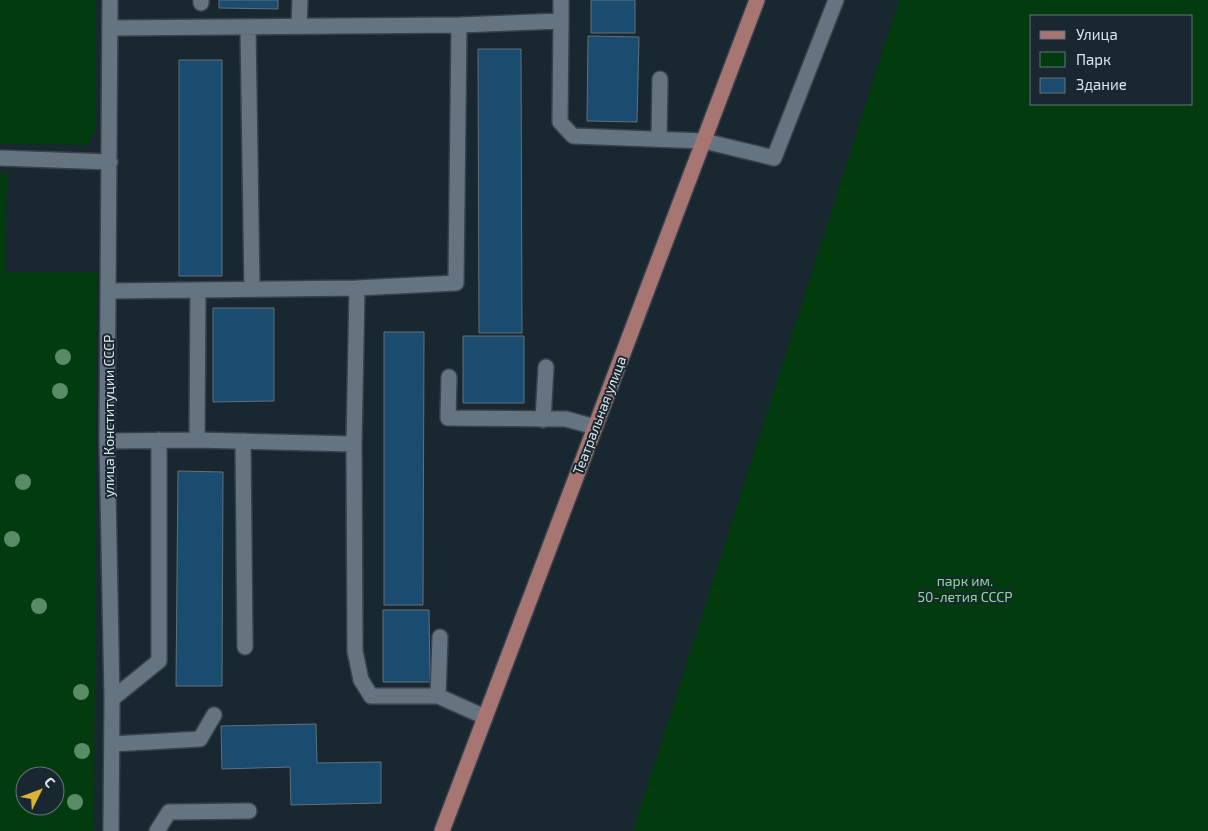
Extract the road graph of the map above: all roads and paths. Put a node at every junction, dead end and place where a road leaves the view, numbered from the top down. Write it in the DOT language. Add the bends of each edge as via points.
graph roads {
  1 [pos="110,0"];
  2 [pos="300,0"];
  3 [pos="561,0"];
  4 [pos="757,0"];
  5 [pos="836,0"];
  6 [pos="561,21"];
  7 [pos="299,25"];
  8 [pos="459,25"];
  9 [pos="248,27"];
  10 [pos="110,28"];
  11 [pos="660,79"];
  12 [pos="659,139"];
  13 [pos="704,141"];
  14 [pos="0,158"];
  15 [pos="110,162"];
  16 [pos="357,288"];
  17 [pos="252,289"];
  18 [pos="198,290"];
  19 [pos="109,292"];
  20 [pos="546,367"];
  21 [pos="449,377"];
  22 [pos="543,420"];
  23 [pos="595,427"];
  24 [pos="159,440"];
  25 [pos="197,440"];
  26 [pos="107,441"];
  27 [pos="243,441"];
  28 [pos="354,444"];
  29 [pos="440,637"];
  30 [pos="245,647"];
  31 [pos="438,696"];
  32 [pos="112,699"];
  33 [pos="214,715"];
  34 [pos="486,717"];
  35 [pos="112,744"];
  36 [pos="248,811"];
  37 [pos="111,831"];
  38 [pos="158,831"];
  39 [pos="442,831"];
  1 -- 10 [label="street, улица Конституции СССР"];
  2 -- 7 [label="street"];
  3 -- 6 [label="street"];
  4 -- 13 [label="main road, Театральная улица"];
  5 -- 13 [label="street" via="774,158"];
  6 -- 8 [label="street"];
  6 -- 12 [label="street" via="560,122 573,136"];
  7 -- 8 [label="street"];
  7 -- 9 [label="street"];
  8 -- 16 [label="street" via="456,283"];
  9 -- 10 [label="street"];
  9 -- 17 [label="street"];
  10 -- 15 [label="street, улица Конституции СССР"];
  11 -- 12 [label="street"];
  12 -- 13 [label="street"];
  13 -- 23 [label="main road, Театральная улица"];
  14 -- 15 [label="street"];
  15 -- 19 [label="street, улица Конституции СССР"];
  16 -- 17 [label="street"];
  16 -- 28 [label="street"];
  17 -- 18 [label="street"];
  18 -- 19 [label="street"];
  18 -- 25 [label="street"];
  19 -- 26 [label="street, улица Конституции СССР"];
  20 -- 22 [label="street"];
  21 -- 22 [label="street" via="448,418"];
  22 -- 23 [label="street" via="566,419"];
  23 -- 34 [label="main road, Театральная улица"];
  24 -- 25 [label="street"];
  24 -- 26 [label="street"];
  24 -- 32 [label="street" via="159,661"];
  25 -- 27 [label="street"];
  26 -- 32 [label="street, улица Конституции СССР"];
  27 -- 28 [label="street"];
  27 -- 30 [label="street"];
  28 -- 31 [label="street" via="355,652 361,680 371,696"];
  29 -- 31 [label="street"];
  31 -- 34 [label="street"];
  32 -- 35 [label="street, улица Конституции СССР"];
  33 -- 35 [label="street" via="200,739"];
  34 -- 39 [label="main road, Театральная улица"];
  35 -- 37 [label="street, улица Конституции СССР"];
  36 -- 38 [label="street" via="169,812"];
}
